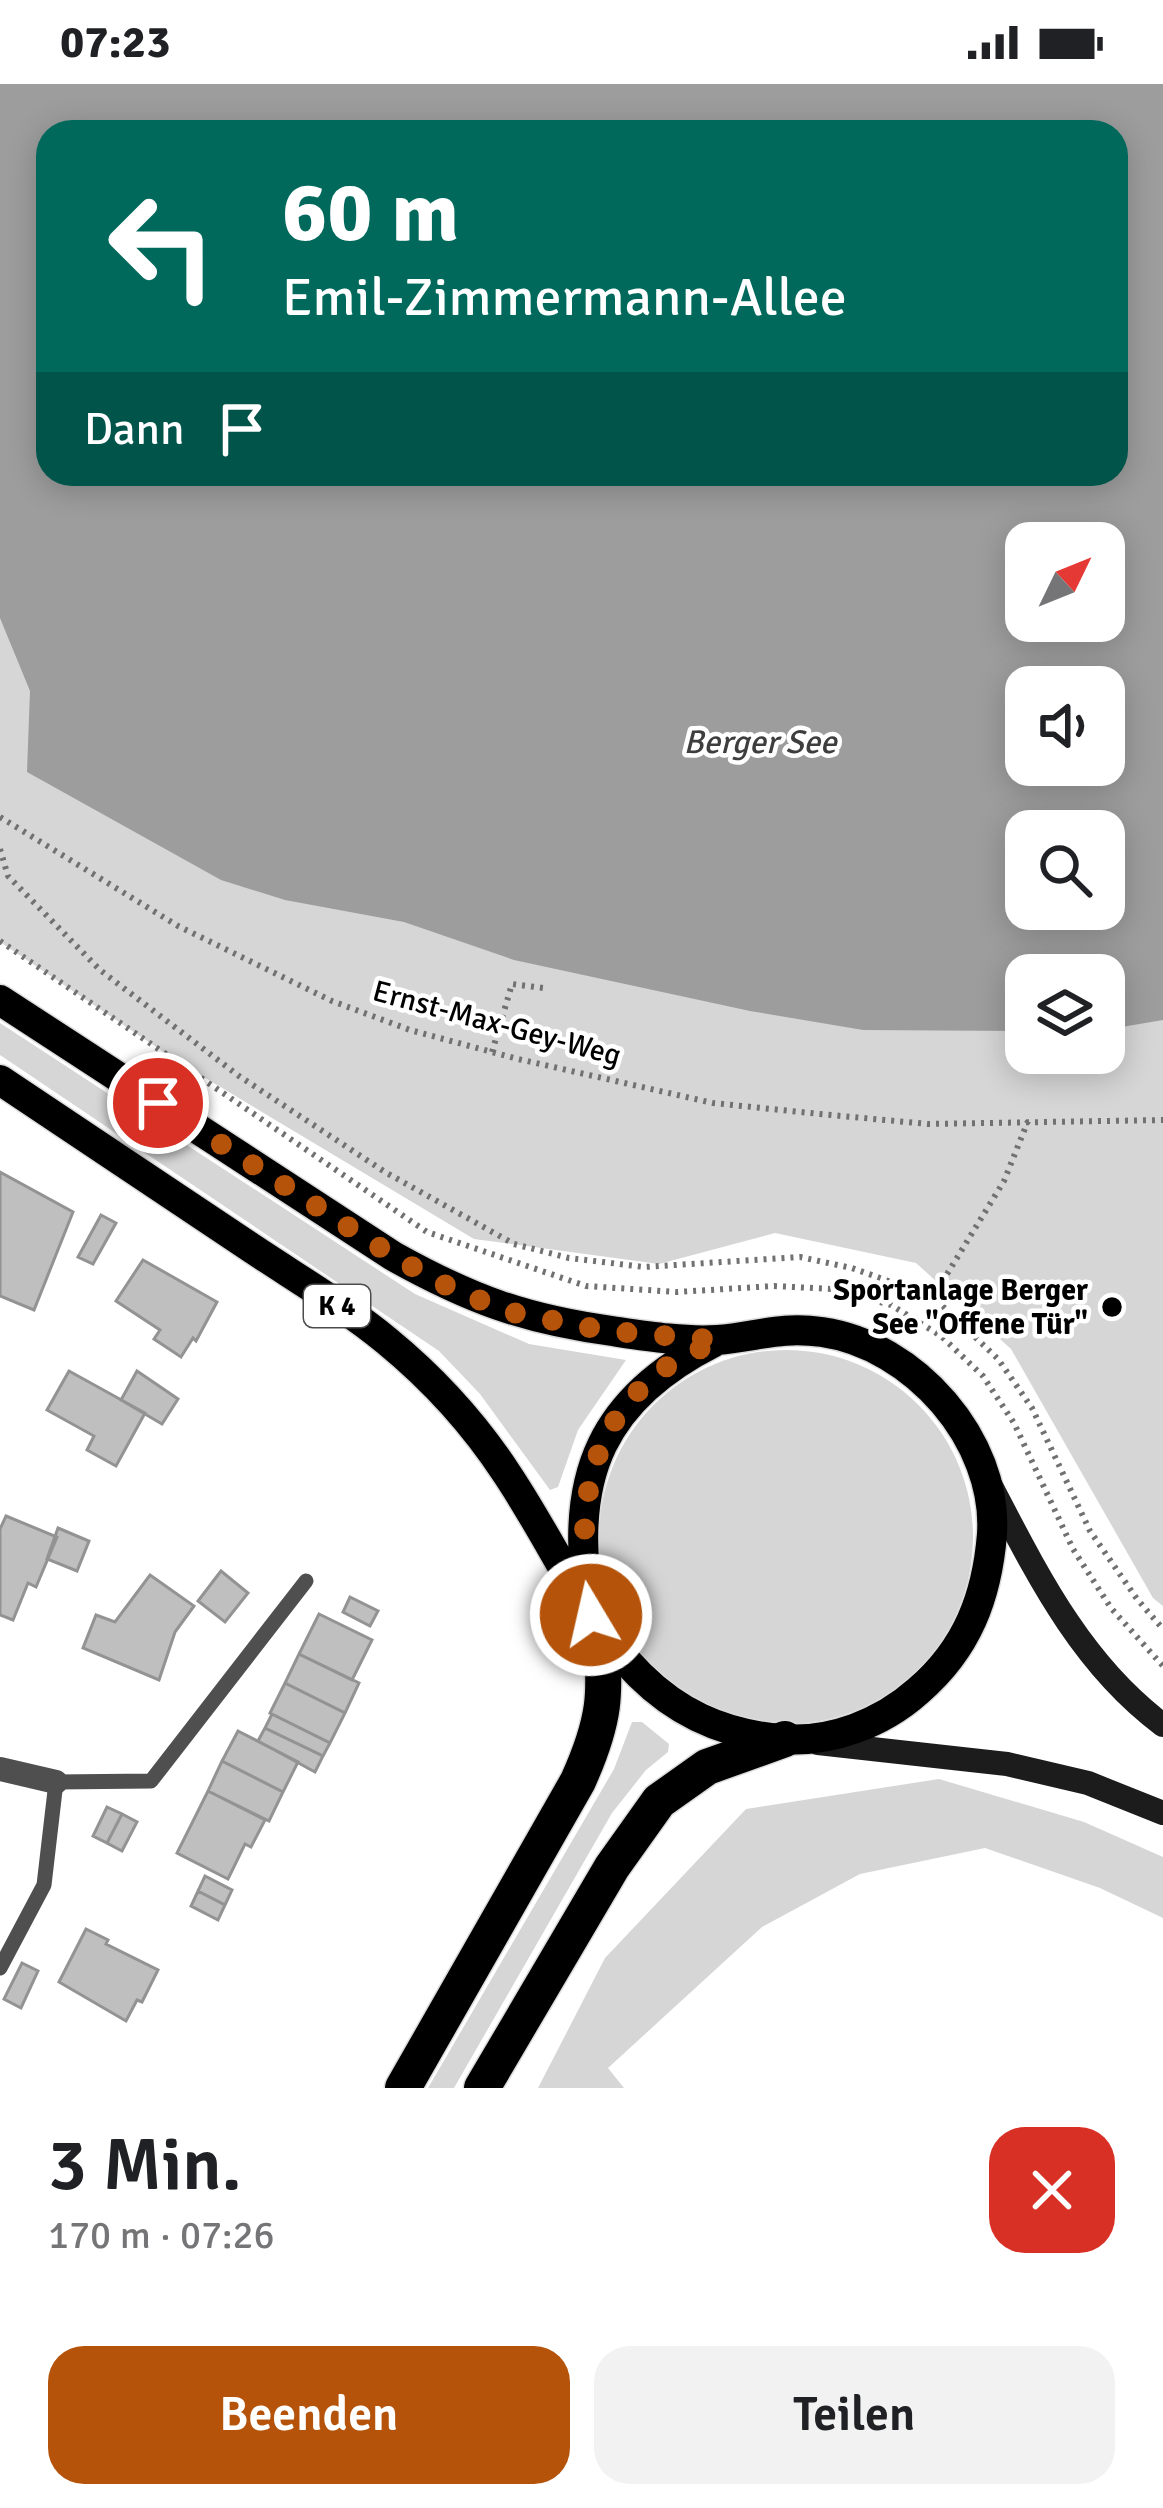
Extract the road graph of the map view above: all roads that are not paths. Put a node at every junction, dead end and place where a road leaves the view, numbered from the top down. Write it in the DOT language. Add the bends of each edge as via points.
graph roads {
  1 [pos="0,1000"];
  2 [pos="0,1080"];
  3 [pos="719,1340"];
  4 [pos="982,1470"];
  5 [pos="306,1581"];
  6 [pos="595,1622"];
  7 [pos="1163,1725"];
  8 [pos="791,1740"];
  9 [pos="0,1769"];
  10 [pos="56,1782"];
  11 [pos="1163,1813"];
  12 [pos="0,1968"];
  13 [pos="403,2088"];
  14 [pos="482,2088"];
  1 -- 3 [label="main road, K 4" via="458,1292 607,1331"];
  2 -- 6 [label="main road, K 4" via="386,1340 445,1395 506,1472"];
  3 -- 4 [label="main road, K 4" via="772,1329 826,1332 878,1350 923,1380 959,1421"];
  3 -- 6 [label="main road, K 4" via="669,1365 628,1402 599,1449 584,1502 582,1558"];
  4 -- 7 [label="main road, K 4" via="1070,1627"];
  4 -- 8 [label="main road, K 4" via="992,1523 988,1577 971,1628 940,1672 899,1708 851,1731"];
  5 -- 10 [label="lane" via="152,1781"];
  6 -- 8 [label="main road, K 4" via="653,1691 697,1720"];
  6 -- 13 [label="highway" via="605,1699 593,1747"];
  8 -- 11 [label="main road, K 4" via="1007,1764 1088,1783"];
  8 -- 14 [label="highway" via="707,1767 659,1801"];
  9 -- 10 [label="street"];
  10 -- 12 [label="lane" via="44,1885"];
}
